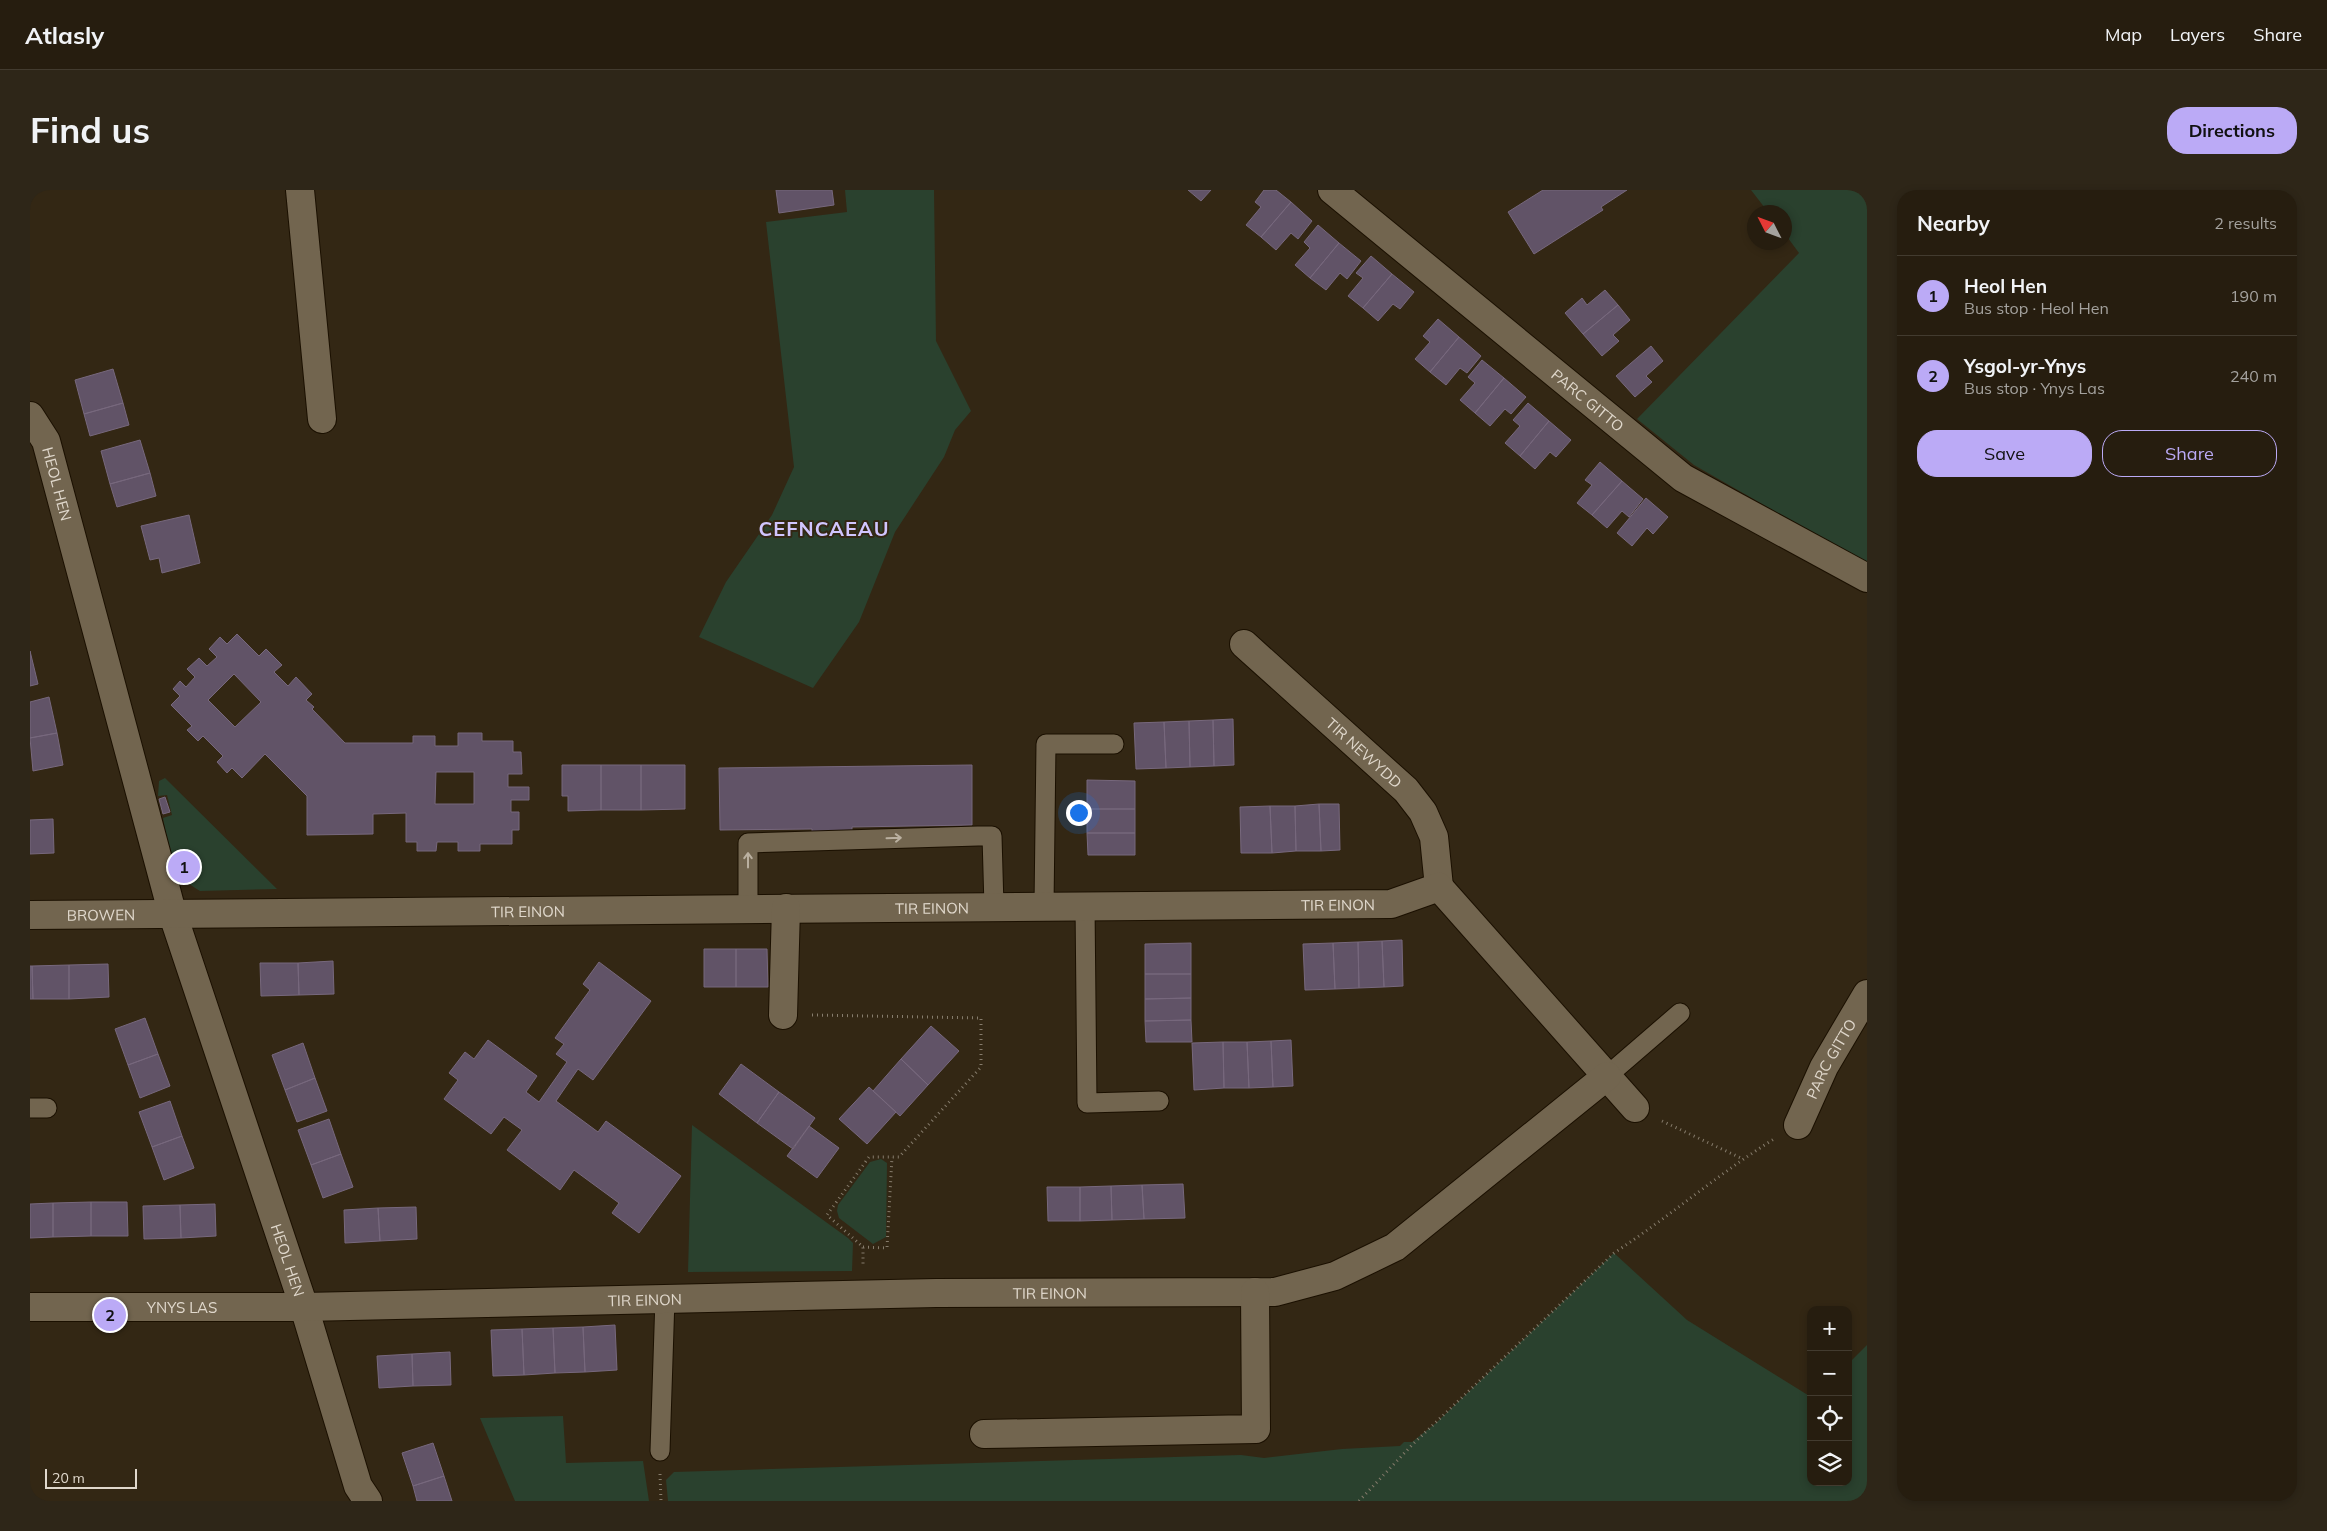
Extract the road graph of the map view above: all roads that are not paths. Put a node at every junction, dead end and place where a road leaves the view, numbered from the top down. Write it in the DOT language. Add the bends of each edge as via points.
graph roads {
  1 [pos="300,190"];
  2 [pos="1332,190"];
  3 [pos="30,416"];
  4 [pos="322,419"];
  5 [pos="1867,578"];
  6 [pos="1244,644"];
  7 [pos="1114,744"];
  8 [pos="1438,887"];
  9 [pos="1085,905"];
  10 [pos="1044,906"];
  11 [pos="994,907"];
  12 [pos="748,908"];
  13 [pos="786,908"];
  14 [pos="172,912"];
  15 [pos="30,915"];
  16 [pos="1867,994"];
  17 [pos="1680,1013"];
  18 [pos="784,1015"];
  19 [pos="1606,1076"];
  20 [pos="1159,1101"];
  21 [pos="1634,1108"];
  22 [pos="1798,1125"];
  23 [pos="1255,1292"];
  24 [pos="665,1298"];
  25 [pos="304,1307"];
  26 [pos="30,1308"];
  27 [pos="984,1434"];
  28 [pos="660,1451"];
  29 [pos="368,1501"];
  1 -- 4 [label="street"];
  2 -- 5 [label="street, PARC GITTO" via="1683,478"];
  3 -- 14 [label="street, HEOL HEN" via="46,440"];
  6 -- 8 [label="street, TIR NEWYDD" via="1406,790 1423,812 1434,837"];
  7 -- 10 [label="lane" via="1046,744"];
  8 -- 9 [label="street, TIR EINON" via="1391,904"];
  8 -- 19 [label="street"];
  9 -- 10 [label="street, TIR EINON"];
  9 -- 20 [label="lane" via="1087,1103"];
  10 -- 11 [label="street, TIR EINON"];
  12 -- 11 [label="lane, one-way" via="748,843 992,836"];
  11 -- 13 [label="street, TIR EINON"];
  12 -- 13 [label="street, TIR EINON"];
  12 -- 14 [label="street, TIR EINON"];
  13 -- 18 [label="street"];
  14 -- 15 [label="street, BROWEN"];
  14 -- 25 [label="street, HEOL HEN"];
  16 -- 22 [label="street, PARC GITTO" via="1824,1067"];
  17 -- 19 [label="lane"];
  19 -- 21 [label="street"];
  19 -- 23 [label="street, TIR EINON" via="1396,1247 1335,1276 1275,1292"];
  23 -- 24 [label="street, TIR EINON" via="936,1292"];
  23 -- 27 [label="street" via="1256,1429"];
  24 -- 25 [label="street, TIR EINON"];
  24 -- 28 [label="lane"];
  25 -- 26 [label="street, YNYS LAS"];
  25 -- 29 [label="street, HEOL HEN" via="358,1486"];
}
